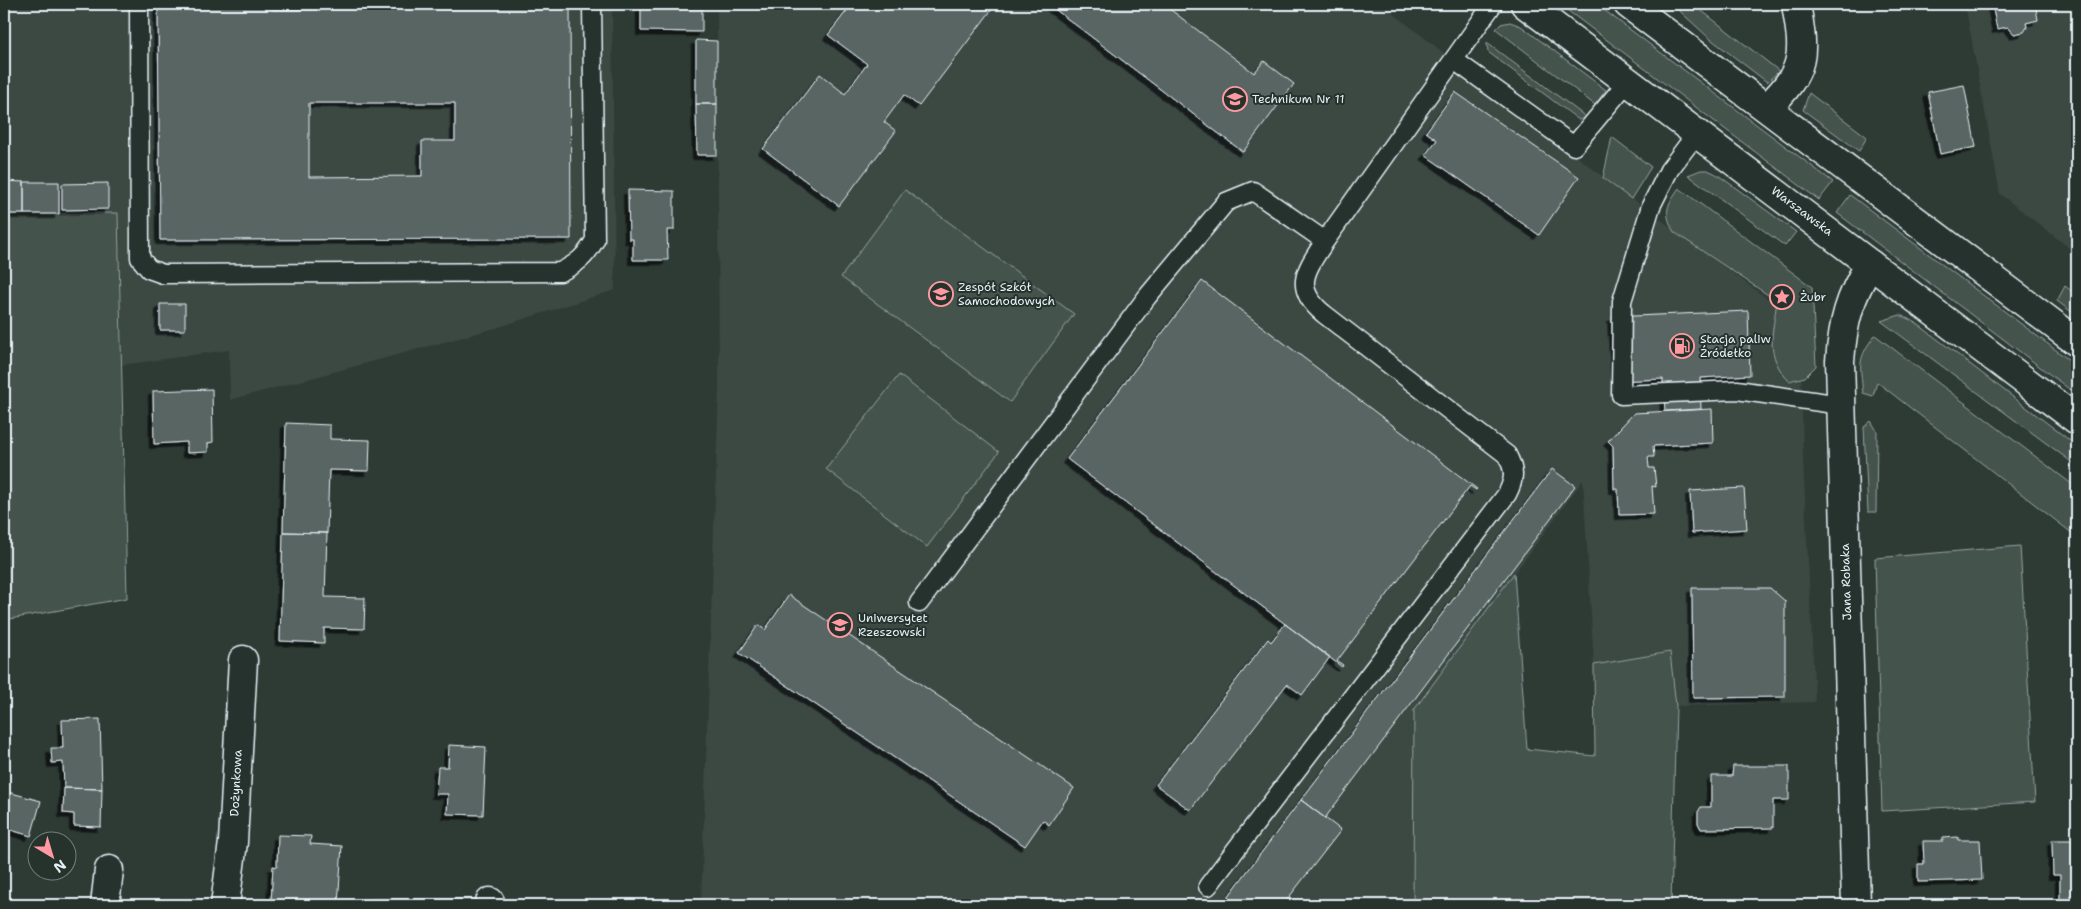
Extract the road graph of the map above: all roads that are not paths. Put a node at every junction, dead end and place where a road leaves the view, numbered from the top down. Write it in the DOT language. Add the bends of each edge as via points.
graph roads {
  1 [pos="139,4"];
  2 [pos="592,4"];
  3 [pos="1493,4"];
  4 [pos="1526,4"];
  5 [pos="1628,4"];
  6 [pos="1796,4"];
  7 [pos="1454,60"];
  8 [pos="1628,81"];
  9 [pos="1767,108"];
  10 [pos="1696,133"];
  11 [pos="1324,241"];
  12 [pos="1870,264"];
  13 [pos="2077,342"];
  14 [pos="1841,405"];
  15 [pos="2077,420"];
  16 [pos="919,603"];
  17 [pos="243,660"];
  18 [pos="109,870"];
  19 [pos="1208,886"];
  20 [pos="105,905"];
  21 [pos="225,905"];
  22 [pos="1856,905"];
  1 -- 2 [label="lane" via="140,258 149,269 163,274 560,272 577,264 595,240"];
  3 -- 7 [label="lane"];
  4 -- 8 [label="main road, Warszawska"];
  5 -- 9 [label="main road"];
  6 -- 9 [label="main road" via="1802,43 1796,74"];
  7 -- 8 [label="lane" via="1574,146"];
  7 -- 11 [label="lane"];
  8 -- 10 [label="main road, Warszawska"];
  9 -- 13 [label="main road"];
  10 -- 12 [label="main road, Warszawska"];
  10 -- 14 [label="lane" via="1669,170 1652,206 1622,301 1621,395 1737,390"];
  11 -- 16 [label="lane" via="1253,191 1226,202 1148,298"];
  11 -- 19 [label="lane" via="1304,274 1305,288 1311,300 1324,314 1507,455 1513,466 1514,480 1507,494"];
  12 -- 14 [label="main road, Jana Robaka" via="1852,294 1842,336"];
  12 -- 15 [label="main road, Warszawska"];
  14 -- 22 [label="main road, Jana Robaka"];
  17 -- 21 [label="main road, Dożynkowa" via="233,842"];
  18 -- 20 [label="main road"];
}
